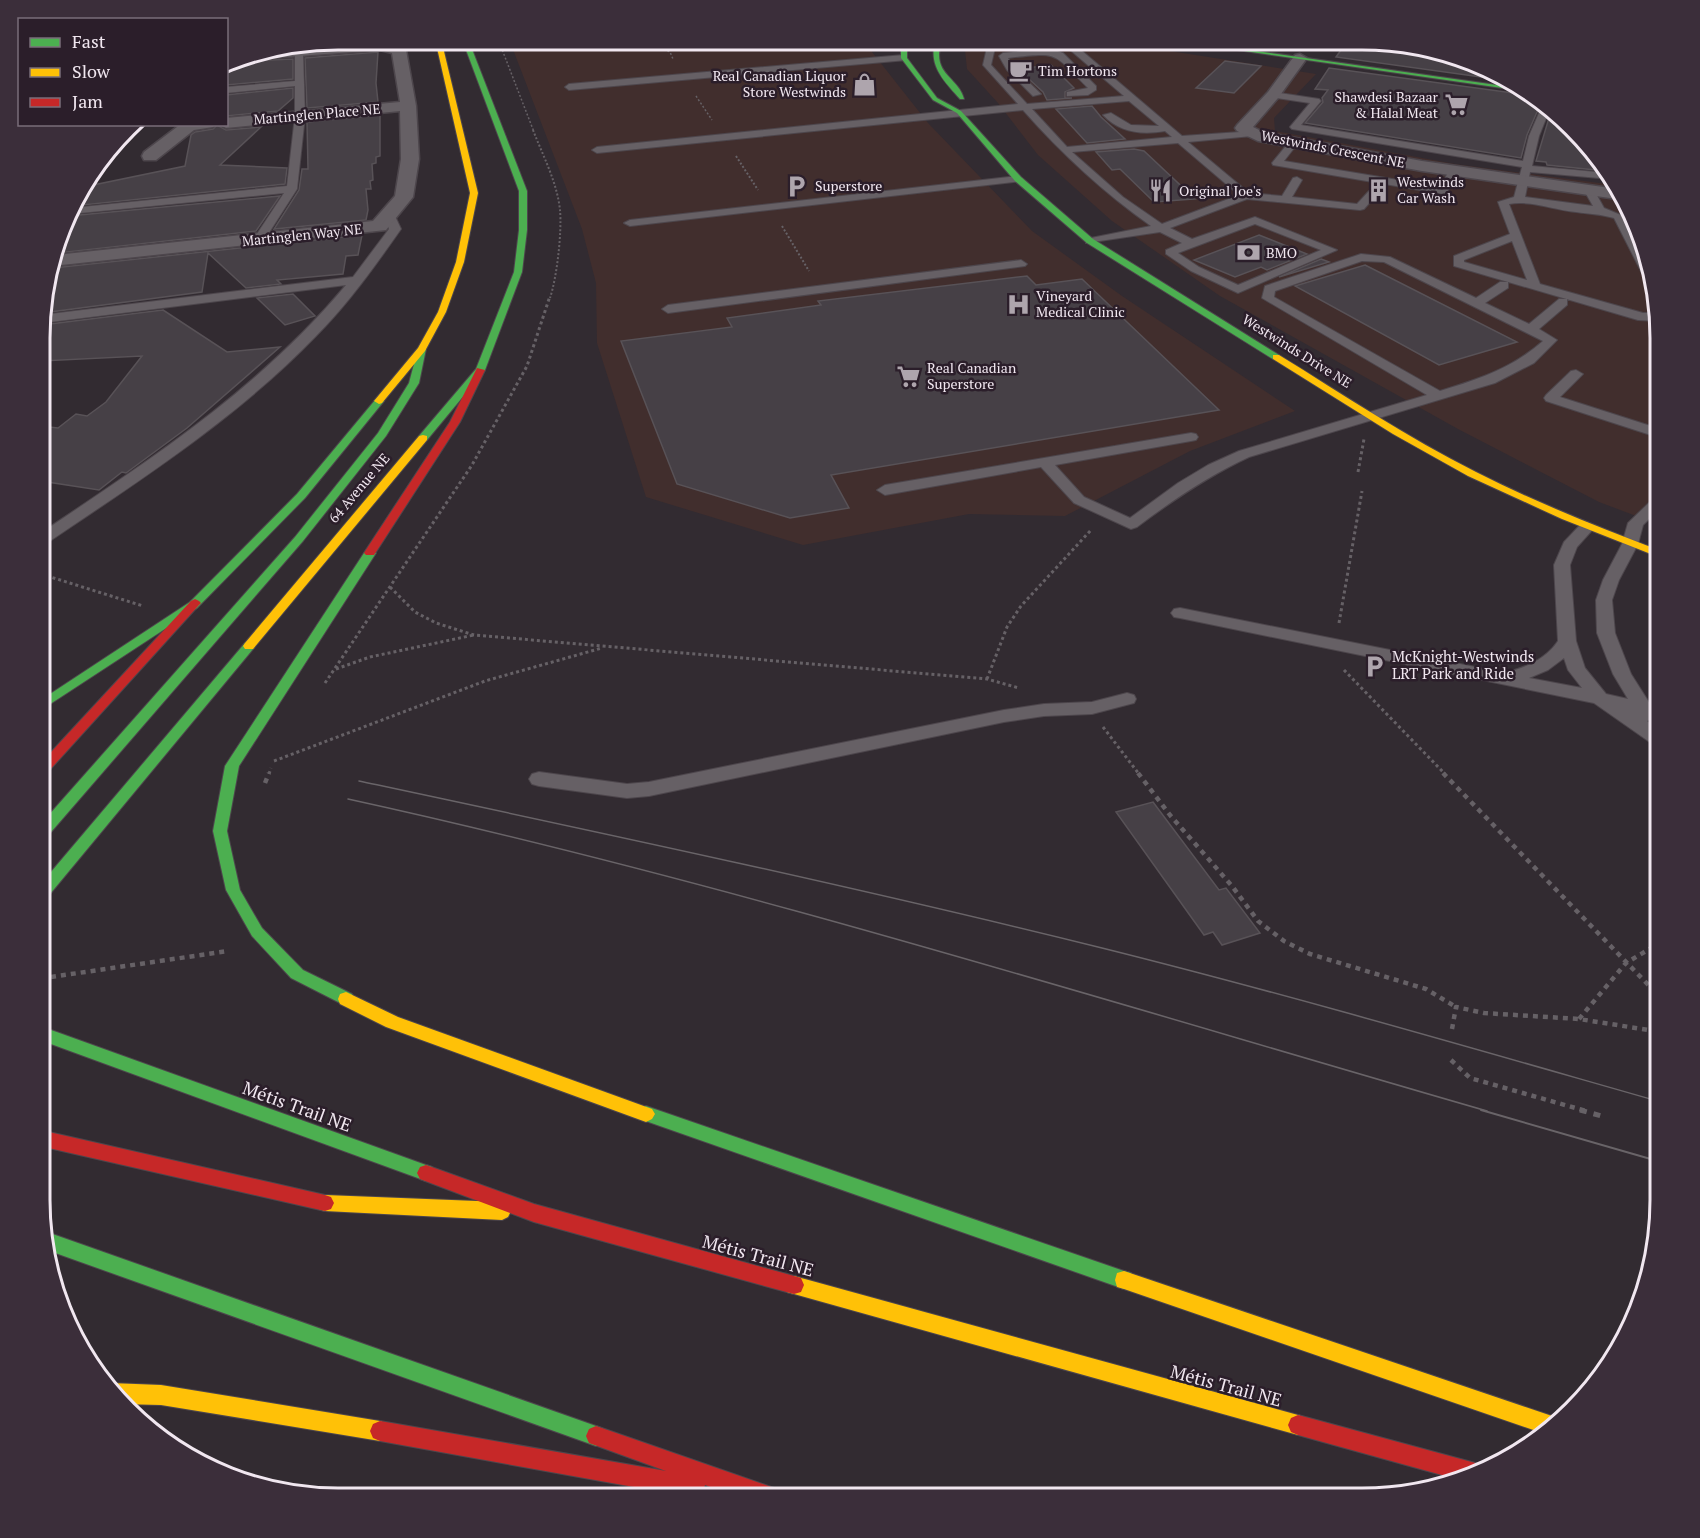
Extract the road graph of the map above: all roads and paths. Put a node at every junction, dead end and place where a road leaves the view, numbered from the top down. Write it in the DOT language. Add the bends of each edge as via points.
graph roads {
  1 [pos="334,50"];
  2 [pos="399,50"];
  3 [pos="441,50"];
  4 [pos="469,50"];
  5 [pos="776,50"];
  6 [pos="904,50"];
  7 [pos="935,50"];
  8 [pos="990,50"];
  9 [pos="1075,50"];
  10 [pos="1242,50"];
  11 [pos="299,53"];
  12 [pos="288,54"];
  13 [pos="1080,54"];
  14 [pos="1060,55"];
  15 [pos="904,58"];
  16 [pos="1016,58"];
  17 [pos="1300,58"];
  18 [pos="783,60"];
  19 [pos="299,83"];
  20 [pos="569,87"];
  21 [pos="1507,88"];
  22 [pos="228,90"];
  23 [pos="1036,94"];
  24 [pos="1273,95"];
  25 [pos="1014,96"];
  26 [pos="1131,98"];
  27 [pos="1094,101"];
  28 [pos="408,106"];
  29 [pos="1024,107"];
  30 [pos="959,112"];
  31 [pos="1544,114"];
  32 [pos="300,116"];
  33 [pos="228,123"];
  34 [pos="189,126"];
  35 [pos="1167,129"];
  36 [pos="1252,133"];
  37 [pos="1180,141"];
  38 [pos="1293,143"];
  39 [pos="597,150"];
  40 [pos="1065,150"];
  41 [pos="150,156"];
  42 [pos="1454,171"];
  43 [pos="1526,172"];
  44 [pos="1301,173"];
  45 [pos="1601,176"];
  46 [pos="1018,179"];
  47 [pos="1377,186"];
  48 [pos="292,189"];
  49 [pos="1590,192"];
  50 [pos="1613,194"];
  51 [pos="1246,196"];
  52 [pos="1285,200"];
  53 [pos="1519,200"];
  54 [pos="79,210"];
  55 [pos="1600,210"];
  56 [pos="389,214"];
  57 [pos="630,224"];
  58 [pos="1161,228"];
  59 [pos="1516,236"];
  60 [pos="260,240"];
  61 [pos="1090,241"];
  62 [pos="1191,243"];
  63 [pos="1638,254"];
  64 [pos="60,260"];
  65 [pos="1021,264"];
  66 [pos="357,280"];
  67 [pos="1504,285"];
  68 [pos="1535,286"];
  69 [pos="1477,303"];
  70 [pos="1563,303"];
  71 [pos="668,309"];
  72 [pos="1650,317"];
  73 [pos="50,318"];
  74 [pos="1531,329"];
  75 [pos="422,349"];
  76 [pos="480,370"];
  77 [pos="1576,374"];
  78 [pos="1439,396"];
  79 [pos="1373,417"];
  80 [pos="1650,431"];
  81 [pos="1191,438"];
  82 [pos="1364,438"];
  83 [pos="1046,463"];
  84 [pos="1358,472"];
  85 [pos="885,490"];
  86 [pos="1362,491"];
  87 [pos="1650,510"];
  88 [pos="1587,527"];
  89 [pos="50,534"];
  90 [pos="1630,544"];
  91 [pos="1650,551"];
  92 [pos="50,577"];
  93 [pos="390,587"];
  94 [pos="193,605"];
  95 [pos="143,606"];
  96 [pos="1180,613"];
  97 [pos="1337,634"];
  98 [pos="474,635"];
  99 [pos="1567,641"];
  100 [pos="606,646"];
  101 [pos="1340,664"];
  102 [pos="335,669"];
  103 [pos="1502,679"];
  104 [pos="1029,691"];
  105 [pos="1599,698"];
  106 [pos="1127,699"];
  107 [pos="50,700"];
  108 [pos="1650,707"];
  109 [pos="1092,708"];
  110 [pos="1650,710"];
  111 [pos="1650,732"];
  112 [pos="50,761"];
  113 [pos="274,761"];
  114 [pos="539,779"];
  115 [pos="50,824"];
  116 [pos="50,884"];
  117 [pos="1650,949"];
  118 [pos="228,951"];
  119 [pos="1626,963"];
  120 [pos="51,977"];
  121 [pos="1650,987"];
  122 [pos="1456,1007"];
  123 [pos="1578,1019"];
  124 [pos="1452,1029"];
  125 [pos="1650,1030"];
  126 [pos="50,1037"];
  127 [pos="1451,1060"];
  128 [pos="1605,1117"];
  129 [pos="50,1140"];
  130 [pos="534,1213"];
  131 [pos="53,1243"];
  132 [pos="124,1394"];
  133 [pos="1544,1424"];
  134 [pos="1463,1470"];
  135 [pos="699,1488"];
  136 [pos="743,1488"];
  1 -- 11 [label="street, Martinglen Way NE"];
  2 -- 28 [label="street, Martinglen Way NE"];
  3 -- 75 [label="main road" via="474,193 460,262 442,312"];
  4 -- 76 [label="main road, 64 Avenue NE" via="523,191 518,272"];
  5 -- 18 [label="lane"];
  6 -- 15 [label="main road"];
  7 -- 30 [label="main road, Westwinds Drive NE" via="937,68 962,98"];
  8 -- 25 [label="lane" via="987,65"];
  9 -- 13 [label="lane"];
  10 -- 17 [label="main road"];
  11 -- 12 [label="street, Martinglen Way NE"];
  11 -- 19 [label="lane"];
  13 -- 14 [label="lane"];
  13 -- 26 [label="lane"];
  14 -- 16 [label="lane"];
  14 -- 23 [label="lane" via="1093,88 1076,94"];
  14 -- 23 [label="lane" via="1043,51 1004,56 1010,69"];
  15 -- 18 [label="lane"];
  15 -- 30 [label="main road, Westwinds Drive NE" via="936,99"];
  17 -- 21 [label="main road"];
  17 -- 24 [label="street, Westwinds Crescent NE"];
  18 -- 20 [label="lane"];
  19 -- 22 [label="lane"];
  19 -- 32 [label="lane"];
  23 -- 25 [label="lane"];
  24 -- 36 [label="street, Westwinds Crescent NE" via="1243,128"];
  24 -- 43 [label="lane" via="1316,101 1295,126"];
  25 -- 29 [label="lane"];
  26 -- 27 [label="lane"];
  26 -- 35 [label="lane"];
  27 -- 29 [label="lane"];
  27 -- 35 [label="lane" via="1126,129"];
  28 -- 32 [label="street, Martinglen Place NE"];
  28 -- 56 [label="street, Martinglen Way NE" via="410,159 404,197"];
  29 -- 30 [label="lane"];
  29 -- 40 [label="lane"];
  30 -- 39 [label="lane"];
  30 -- 46 [label="main road, Westwinds Drive NE"];
  31 -- 43 [label="lane" via="1534,135"];
  32 -- 33 [label="street, Martinglen Place NE"];
  32 -- 48 [label="lane"];
  34 -- 41 [label="street"];
  35 -- 37 [label="lane"];
  36 -- 37 [label="lane"];
  36 -- 38 [label="street, Westwinds Crescent NE"];
  37 -- 40 [label="lane"];
  37 -- 51 [label="lane"];
  38 -- 42 [label="street, Westwinds Crescent NE"];
  38 -- 44 [label="lane" via="1277,163"];
  40 -- 58 [label="lane" via="1119,199"];
  42 -- 43 [label="street, Westwinds Crescent NE"];
  42 -- 47 [label="lane" via="1443,191"];
  43 -- 45 [label="lane"];
  43 -- 49 [label="street, Westwinds Crescent NE"];
  43 -- 53 [label="lane"];
  44 -- 47 [label="lane"];
  44 -- 52 [label="lane"];
  46 -- 57 [label="lane"];
  46 -- 61 [label="main road, Westwinds Drive NE"];
  47 -- 52 [label="lane" via="1360,207"];
  48 -- 54 [label="lane"];
  48 -- 60 [label="lane"];
  49 -- 50 [label="street, Westwinds Crescent NE"];
  49 -- 55 [label="lane"];
  51 -- 52 [label="lane"];
  51 -- 58 [label="lane"];
  53 -- 55 [label="lane"];
  53 -- 59 [label="lane" via="1503,202"];
  55 -- 63 [label="lane" via="1618,216"];
  56 -- 60 [label="street, Martinglen Way NE" via="379,226"];
  56 -- 66 [label="lane" via="395,229"];
  58 -- 61 [label="lane"];
  58 -- 62 [label="lane"];
  59 -- 68 [label="lane"];
  59 -- 68 [label="lane" via="1458,258 1458,264"];
  60 -- 64 [label="street, Martinglen Way NE"];
  61 -- 79 [label="main road, Westwinds Drive NE"];
  62 -- 62 [label="lane" via="1170,252 1238,289 1331,250 1255,220"];
  65 -- 71 [label="lane"];
  66 -- 73 [label="lane"];
  66 -- 89 [label="lane" via="307,338 231,404"];
  67 -- 69 [label="lane"];
  68 -- 72 [label="lane"];
  69 -- 74 [label="lane"];
  69 -- 78 [label="lane" via="1441,280 1386,259 1361,257 1269,289 1268,298"];
  70 -- 74 [label="lane"];
  74 -- 78 [label="lane" via="1551,340 1529,360 1490,380"];
  75 -- 94 [label="main road" via="301,496"];
  75 -- 115 [label="main road" via="414,383 382,434 299,539"];
  76 -- 116 [label="main road, 64 Avenue NE"];
  76 -- 133 [label="main road" via="455,422 232,766 220,831 233,890 257,932 297,974 392,1022 718,1141"];
  77 -- 80 [label="lane" via="1551,398"];
  78 -- 79 [label="lane"];
  79 -- 83 [label="lane" via="1244,454 1182,486 1131,524 1079,500"];
  79 -- 88 [label="main road, Westwinds Drive NE" via="1471,473"];
  81 -- 83 [label="lane"];
  82 -- 84 [label="path"];
  83 -- 85 [label="lane"];
  86 -- 97 [label="path"];
  87 -- 90 [label="lane" via="1636,523"];
  88 -- 90 [label="main road, Westwinds Drive NE"];
  88 -- 99 [label="lane" via="1570,545 1562,565"];
  90 -- 91 [label="main road, Westwinds Drive NE"];
  90 -- 108 [label="lane" via="1604,600 1606,633 1622,674"];
  92 -- 95 [label="path"];
  93 -- 98 [label="path" via="415,612"];
  94 -- 107 [label="main road"];
  94 -- 112 [label="main road"];
  96 -- 103 [label="lane"];
  98 -- 100 [label="path"];
  98 -- 102 [label="path" via="370,657"];
  99 -- 103 [label="lane" via="1558,656 1544,667"];
  99 -- 105 [label="lane" via="1577,670"];
  100 -- 104 [label="path" via="987,679"];
  100 -- 113 [label="path" via="485,681"];
  101 -- 119 [label="path"];
  103 -- 105 [label="lane"];
  105 -- 110 [label="lane"];
  105 -- 111 [label="lane"];
  106 -- 109 [label="lane"];
  109 -- 114 [label="lane" via="1004,716 649,789"];
  109 -- 122 [label="path" via="1170,815 1258,921 1310,954 1426,989"];
  117 -- 119 [label="path"];
  118 -- 120 [label="path"];
  119 -- 121 [label="path"];
  119 -- 123 [label="path"];
  122 -- 123 [label="path"];
  122 -- 124 [label="path"];
  123 -- 125 [label="path"];
  126 -- 130 [label="main road, Métis Trail NE"];
  127 -- 128 [label="path" via="1470,1078"];
  129 -- 130 [label="main road" via="324,1203"];
  130 -- 134 [label="main road, Métis Trail NE"];
  131 -- 136 [label="main road"];
  132 -- 135 [label="main road" via="161,1395 282,1413"];
}
